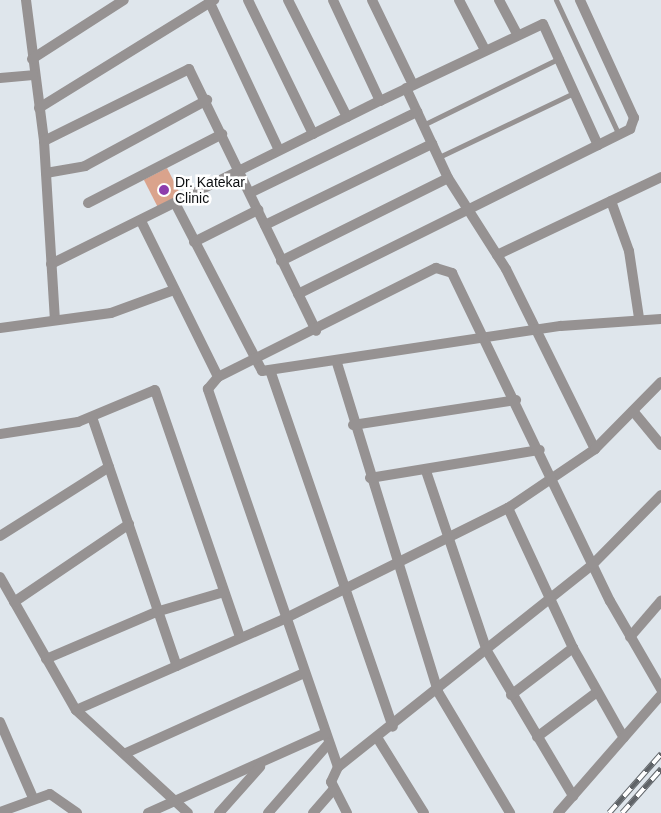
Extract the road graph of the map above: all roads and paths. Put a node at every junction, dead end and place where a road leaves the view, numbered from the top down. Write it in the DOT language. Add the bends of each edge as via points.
graph roads {
  1 [pos="26,0"];
  2 [pos="124,0"];
  3 [pos="248,0"];
  4 [pos="288,0"];
  5 [pos="333,0"];
  6 [pos="372,0"];
  7 [pos="459,0"];
  8 [pos="499,0"];
  9 [pos="556,0"];
  10 [pos="580,0"];
  11 [pos="212,1"];
  12 [pos="517,34"];
  13 [pos="485,50"];
  14 [pos="560,58"];
  15 [pos="32,59"];
  16 [pos="33,75"];
  17 [pos="0,78"];
  18 [pos="410,86"];
  19 [pos="575,92"];
  20 [pos="206,100"];
  21 [pos="380,101"];
  22 [pos="39,108"];
  23 [pos="417,112"];
  24 [pos="347,117"];
  25 [pos="424,125"];
  26 [pos="222,134"];
  27 [pos="313,134"];
  28 [pos="619,135"];
  29 [pos="44,141"];
  30 [pos="432,144"];
  31 [pos="598,145"];
  32 [pos="279,150"];
  33 [pos="439,157"];
  34 [pos="46,172"];
  35 [pos="241,172"];
  36 [pos="661,177"];
  37 [pos="448,178"];
  38 [pos="250,193"];
  39 [pos="611,201"];
  40 [pos="88,203"];
  41 [pos="175,203"];
  42 [pos="258,210"];
  43 [pos="466,211"];
  44 [pos="140,221"];
  45 [pos="264,225"];
  46 [pos="194,242"];
  47 [pos="497,255"];
  48 [pos="281,261"];
  49 [pos="51,264"];
  50 [pos="174,290"];
  51 [pos="298,294"];
  52 [pos="639,318"];
  53 [pos="661,319"];
  54 [pos="55,320"];
  55 [pos="0,328"];
  56 [pos="316,331"];
  57 [pos="537,331"];
  58 [pos="487,341"];
  59 [pos="254,361"];
  60 [pos="337,362"];
  61 [pos="271,373"];
  62 [pos="218,377"];
  63 [pos="661,382"];
  64 [pos="516,400"];
  65 [pos="633,411"];
  66 [pos="92,417"];
  67 [pos="353,425"];
  68 [pos="0,434"];
  69 [pos="661,445"];
  70 [pos="595,448"];
  71 [pos="540,450"];
  72 [pos="109,468"];
  73 [pos="426,471"];
  74 [pos="370,478"];
  75 [pos="554,480"];
  76 [pos="661,495"];
  77 [pos="508,508"];
  78 [pos="129,524"];
  79 [pos="0,536"];
  80 [pos="449,538"];
  81 [pos="398,564"];
  82 [pos="593,564"];
  83 [pos="0,577"];
  84 [pos="346,589"];
  85 [pos="224,592"];
  86 [pos="548,599"];
  87 [pos="661,601"];
  88 [pos="14,602"];
  89 [pos="156,612"];
  90 [pos="284,619"];
  91 [pos="630,637"];
  92 [pos="240,638"];
  93 [pos="573,648"];
  94 [pos="487,651"];
  95 [pos="46,659"];
  96 [pos="177,666"];
  97 [pos="304,673"];
  98 [pos="661,689"];
  99 [pos="438,692"];
  100 [pos="597,692"];
  101 [pos="511,695"];
  102 [pos="661,695"];
  103 [pos="76,710"];
  104 [pos="0,722"];
  105 [pos="393,727"];
  106 [pos="326,733"];
  107 [pos="537,737"];
  108 [pos="624,738"];
  109 [pos="378,739"];
  110 [pos="330,743"];
  111 [pos="126,753"];
  112 [pos="262,764"];
  113 [pos="338,767"];
  114 [pos="334,790"];
  115 [pos="573,796"];
  116 [pos="33,798"];
  117 [pos="175,800"];
  118 [pos="0,812"];
  119 [pos="77,813"];
  120 [pos="148,813"];
  121 [pos="188,813"];
  122 [pos="219,813"];
  123 [pos="268,813"];
  124 [pos="313,813"];
  125 [pos="347,813"];
  126 [pos="424,813"];
  127 [pos="510,813"];
  128 [pos="558,813"];
  1 -- 15 [label="street"];
  2 -- 15 [label="street"];
  3 -- 27 [label="street"];
  4 -- 24 [label="street"];
  5 -- 21 [label="street"];
  6 -- 18 [label="street"];
  7 -- 13 [label="street"];
  8 -- 12 [label="street"];
  9 -- 28 [label="lane"];
  10 -- 28 [label="street" via="634,118 630,129"];
  11 -- 22 [label="street"];
  11 -- 32 [label="street"];
  12 -- 13 [label="street"];
  12 -- 14 [label="street" via="543,24"];
  13 -- 18 [label="street"];
  14 -- 19 [label="street"];
  14 -- 25 [label="lane"];
  15 -- 16 [label="street"];
  16 -- 17 [label="street"];
  16 -- 22 [label="street"];
  18 -- 21 [label="street"];
  18 -- 23 [label="street"];
  19 -- 31 [label="street"];
  19 -- 33 [label="lane"];
  20 -- 26 [label="street"];
  20 -- 29 [label="street" via="194,73 183,70"];
  20 -- 34 [label="street" via="85,166"];
  21 -- 24 [label="street"];
  22 -- 29 [label="street"];
  23 -- 25 [label="street"];
  23 -- 38 [label="street"];
  24 -- 27 [label="street"];
  25 -- 30 [label="street"];
  26 -- 35 [label="street"];
  26 -- 40 [label="street"];
  27 -- 32 [label="street"];
  28 -- 31 [label="street"];
  29 -- 34 [label="street"];
  30 -- 33 [label="street"];
  30 -- 45 [label="street"];
  31 -- 43 [label="street"];
  32 -- 35 [label="street"];
  33 -- 37 [label="street"];
  34 -- 49 [label="street"];
  35 -- 38 [label="street"];
  35 -- 41 [label="street"];
  36 -- 39 [label="street"];
  37 -- 43 [label="street"];
  37 -- 48 [label="street"];
  38 -- 42 [label="street"];
  39 -- 47 [label="street"];
  39 -- 52 [label="street" via="629,251"];
  41 -- 44 [label="street"];
  41 -- 46 [label="street"];
  42 -- 45 [label="street"];
  42 -- 46 [label="street"];
  43 -- 47 [label="street"];
  43 -- 51 [label="street"];
  44 -- 49 [label="street"];
  44 -- 50 [label="street"];
  45 -- 48 [label="street"];
  46 -- 59 [label="street"];
  47 -- 57 [label="street"];
  48 -- 51 [label="street"];
  49 -- 54 [label="street"];
  50 -- 54 [label="street" via="111,312"];
  50 -- 62 [label="street"];
  51 -- 56 [label="street"];
  52 -- 53 [label="street"];
  52 -- 57 [label="street"];
  54 -- 55 [label="street"];
  56 -- 58 [label="street" via="444,268 452,273"];
  56 -- 59 [label="street"];
  57 -- 58 [label="street"];
  57 -- 70 [label="street"];
  58 -- 60 [label="street"];
  58 -- 64 [label="street"];
  59 -- 61 [label="street" via="262,371"];
  59 -- 62 [label="street"];
  60 -- 61 [label="street"];
  60 -- 67 [label="street"];
  61 -- 84 [label="street"];
  62 -- 90 [label="street" via="208,389 209,396"];
  63 -- 65 [label="street"];
  64 -- 67 [label="street"];
  64 -- 71 [label="street"];
  65 -- 69 [label="street"];
  65 -- 70 [label="street"];
  66 -- 68 [label="street"];
  66 -- 72 [label="street"];
  66 -- 85 [label="street" via="155,390"];
  67 -- 74 [label="street"];
  70 -- 75 [label="street"];
  71 -- 73 [label="street"];
  71 -- 75 [label="street"];
  72 -- 78 [label="street"];
  72 -- 79 [label="street"];
  73 -- 74 [label="street"];
  73 -- 80 [label="street"];
  74 -- 81 [label="street"];
  75 -- 77 [label="street"];
  75 -- 82 [label="street"];
  76 -- 82 [label="street"];
  77 -- 80 [label="street"];
  77 -- 86 [label="street"];
  78 -- 88 [label="street"];
  78 -- 89 [label="street"];
  80 -- 81 [label="street"];
  80 -- 94 [label="street"];
  81 -- 84 [label="street"];
  81 -- 99 [label="street"];
  82 -- 86 [label="street"];
  82 -- 91 [label="street"];
  83 -- 88 [label="street"];
  84 -- 90 [label="street"];
  84 -- 105 [label="street"];
  85 -- 89 [label="street"];
  85 -- 92 [label="street"];
  86 -- 93 [label="street"];
  86 -- 94 [label="street"];
  87 -- 91 [label="street"];
  88 -- 95 [label="street"];
  89 -- 95 [label="street"];
  89 -- 96 [label="street"];
  90 -- 92 [label="street"];
  90 -- 97 [label="street"];
  91 -- 98 [label="street"];
  92 -- 96 [label="street"];
  93 -- 100 [label="street"];
  93 -- 101 [label="street"];
  94 -- 99 [label="street"];
  94 -- 101 [label="street"];
  95 -- 103 [label="street"];
  96 -- 103 [label="street"];
  97 -- 106 [label="street"];
  97 -- 111 [label="street"];
  99 -- 105 [label="street"];
  99 -- 127 [label="street"];
  100 -- 107 [label="street"];
  100 -- 108 [label="street"];
  101 -- 107 [label="street"];
  102 -- 108 [label="street"];
  103 -- 111 [label="street"];
  104 -- 116 [label="street"];
  105 -- 109 [label="street"];
  106 -- 110 [label="street"];
  106 -- 112 [label="street"];
  107 -- 115 [label="street"];
  108 -- 115 [label="street"];
  109 -- 113 [label="street"];
  109 -- 126 [label="street"];
  110 -- 113 [label="street"];
  110 -- 123 [label="street"];
  111 -- 117 [label="street"];
  112 -- 117 [label="street"];
  112 -- 122 [label="street"];
  113 -- 114 [label="street" via="332,774"];
  114 -- 124 [label="street"];
  114 -- 125 [label="street"];
  115 -- 128 [label="street"];
  116 -- 118 [label="street"];
  116 -- 119 [label="street" via="50,794"];
  117 -- 120 [label="street"];
  117 -- 121 [label="street"];
}
